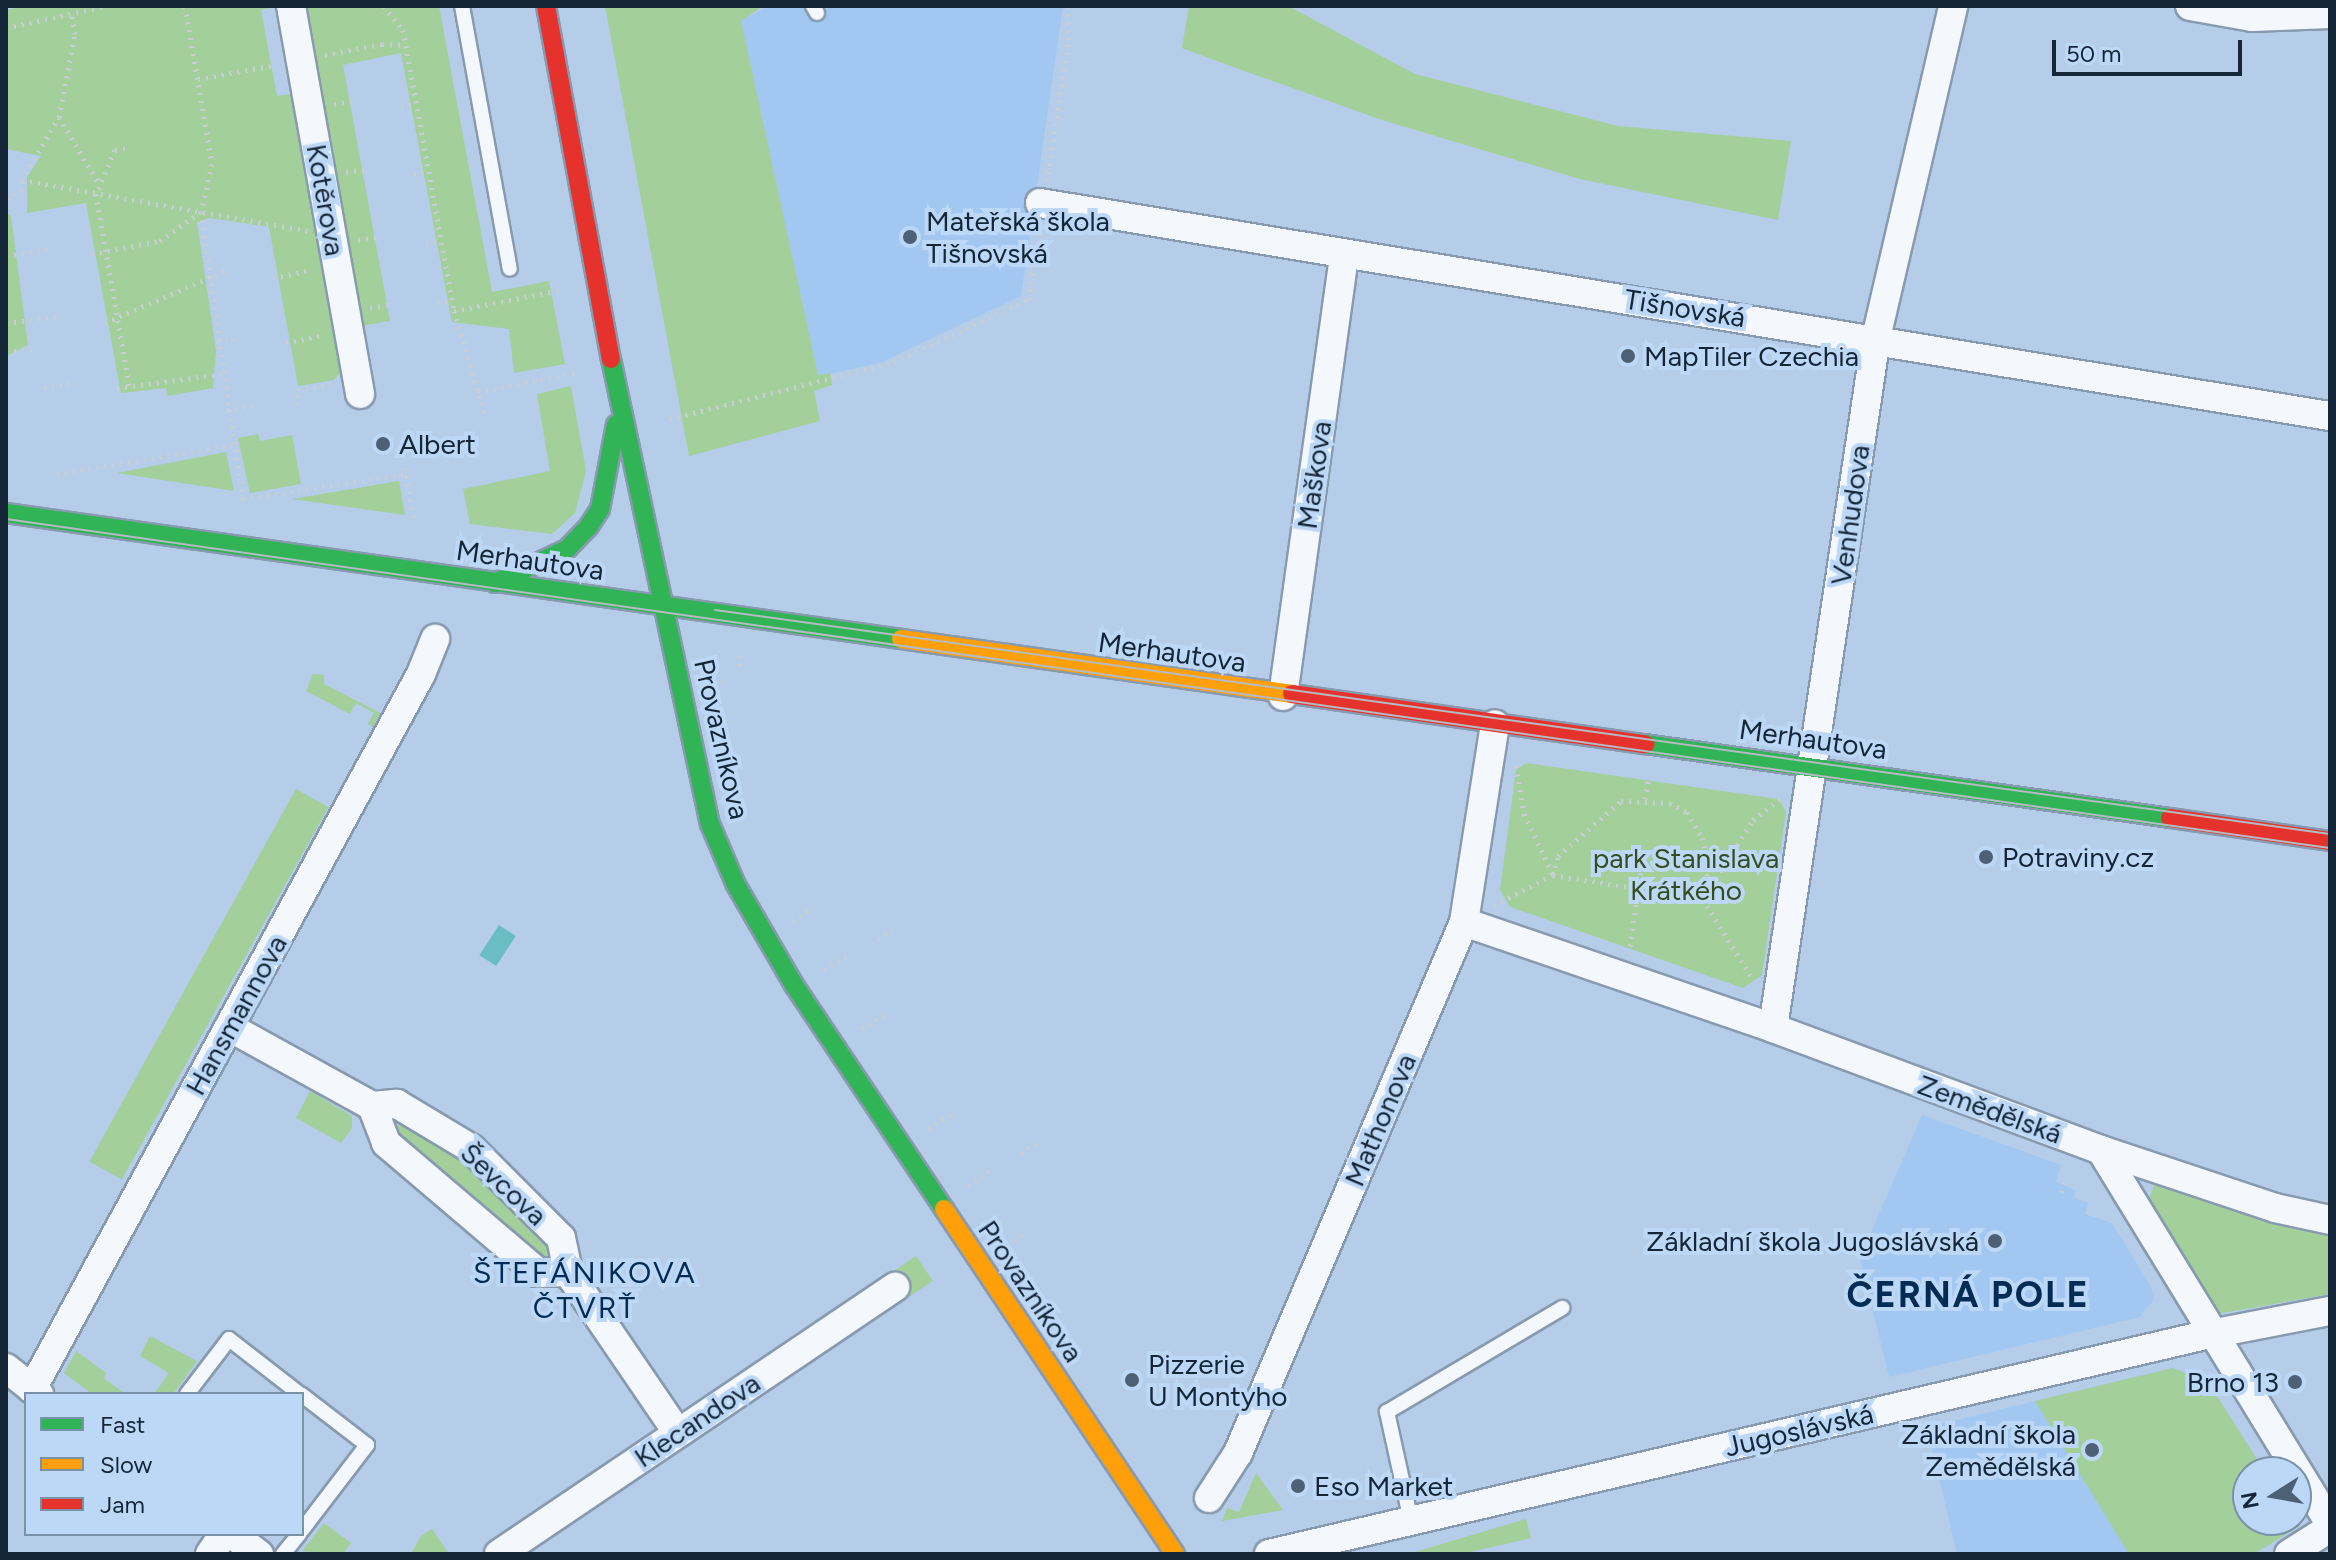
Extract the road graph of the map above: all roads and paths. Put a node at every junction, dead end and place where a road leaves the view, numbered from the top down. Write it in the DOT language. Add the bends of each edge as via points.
graph roads {
  1 [pos="106,6"];
  2 [pos="185,6"];
  3 [pos="291,6"];
  4 [pos="384,6"];
  5 [pos="462,6"];
  6 [pos="546,6"];
  7 [pos="1067,6"];
  8 [pos="1953,6"];
  9 [pos="2190,6"];
  10 [pos="2220,9"];
  11 [pos="72,14"];
  12 [pos="2330,14"];
  13 [pos="6,28"];
  14 [pos="405,45"];
  15 [pos="300,60"];
  16 [pos="198,79"];
  17 [pos="416,104"];
  18 [pos="401,107"];
  19 [pos="59,117"];
  20 [pos="125,148"];
  21 [pos="428,171"];
  22 [pos="414,175"];
  23 [pos="22,180"];
  24 [pos="99,183"];
  25 [pos="96,194"];
  26 [pos="1040,203"];
  27 [pos="6,207"];
  28 [pos="201,212"];
  29 [pos="332,235"];
  30 [pos="441,240"];
  31 [pos="426,243"];
  32 [pos="47,249"];
  33 [pos="106,251"];
  34 [pos="92,254"];
  35 [pos="1344,254"];
  36 [pos="6,256"];
  37 [pos="337,264"];
  38 [pos="510,269"];
  39 [pos="227,270"];
  40 [pos="209,274"];
  41 [pos="273,278"];
  42 [pos="561,290"];
  43 [pos="452,300"];
  44 [pos="437,303"];
  45 [pos="454,311"];
  46 [pos="59,316"];
  47 [pos="118,320"];
  48 [pos="6,323"];
  49 [pos="105,323"];
  50 [pos="349,329"];
  51 [pos="240,338"];
  52 [pos="1876,338"];
  53 [pos="217,342"];
  54 [pos="286,343"];
  55 [pos="37,348"];
  56 [pos="6,352"];
  57 [pos="576,373"];
  58 [pos="222,374"];
  59 [pos="73,383"];
  60 [pos="129,386"];
  61 [pos="359,387"];
  62 [pos="44,388"];
  63 [pos="117,388"];
  64 [pos="478,392"];
  65 [pos="620,397"];
  66 [pos="253,405"];
  67 [pos="297,405"];
  68 [pos="227,410"];
  69 [pos="485,416"];
  70 [pos="2330,416"];
  71 [pos="670,419"];
  72 [pos="233,445"];
  73 [pos="57,474"];
  74 [pos="6,513"];
  75 [pos="415,524"];
  76 [pos="495,583"];
  77 [pos="667,609"];
  78 [pos="435,639"];
  79 [pos="740,656"];
  80 [pos="740,669"];
  81 [pos="723,682"];
  82 [pos="714,683"];
  83 [pos="1283,696"];
  84 [pos="1495,724"];
  85 [pos="1515,761"];
  86 [pos="1814,767"];
  87 [pos="1650,775"];
  88 [pos="1786,795"];
  89 [pos="1645,799"];
  90 [pos="2330,841"];
  91 [pos="1642,863"];
  92 [pos="1553,875"];
  93 [pos="1638,886"];
  94 [pos="1703,899"];
  95 [pos="1495,903"];
  96 [pos="814,907"];
  97 [pos="793,921"];
  98 [pos="1464,922"];
  99 [pos="892,929"];
  100 [pos="878,939"];
  101 [pos="846,956"];
  102 [pos="1629,956"];
  103 [pos="824,970"];
  104 [pos="885,1014"];
  105 [pos="1775,1017"];
  106 [pos="229,1027"];
  107 [pos="862,1029"];
  108 [pos="372,1106"];
  109 [pos="951,1114"];
  110 [pos="929,1129"];
  111 [pos="1036,1143"];
  112 [pos="2101,1150"];
  113 [pos="1021,1153"];
  114 [pos="990,1171"];
  115 [pos="2065,1182"];
  116 [pos="968,1186"];
  117 [pos="2061,1192"];
  118 [pos="2330,1220"];
  119 [pos="1029,1231"];
  120 [pos="1008,1245"];
  121 [pos="568,1272"];
  122 [pos="895,1287"];
  123 [pos="1562,1308"];
  124 [pos="2330,1311"];
  125 [pos="2210,1334"];
  126 [pos="6,1368"];
  127 [pos="36,1391"];
  128 [pos="189,1392"];
  129 [pos="297,1392"];
  130 [pos="304,1397"];
  131 [pos="678,1433"];
  132 [pos="1209,1498"];
  133 [pos="1411,1521"];
  134 [pos="2330,1526"];
  135 [pos="304,1527"];
  136 [pos="223,1536"];
  137 [pos="235,1536"];
  138 [pos="297,1536"];
  139 [pos="210,1554"];
  140 [pos="259,1554"];
  141 [pos="283,1554"];
  142 [pos="499,1554"];
  143 [pos="1175,1554"];
  144 [pos="1269,1554"];
  145 [pos="2289,1554"];
  1 -- 11 [label="path"];
  2 -- 16 [label="path"];
  3 -- 15 [label="street, Kotěrova"];
  4 -- 14 [label="path" via="403,30"];
  5 -- 38 [label="lane"];
  6 -- 65 [label="street, Provazníkova"];
  7 -- 26 [label="path" via="1069,40"];
  8 -- 52 [label="street, Venhudova"];
  9 -- 10 [label="street"];
  10 -- 12 [label="street" via="2252,17"];
  11 -- 13 [label="path"];
  11 -- 19 [label="path" via="75,34"];
  14 -- 15 [label="path" via="382,44"];
  14 -- 17 [label="path"];
  15 -- 16 [label="path"];
  15 -- 29 [label="street, Kotěrova"];
  16 -- 28 [label="path" via="212,164"];
  17 -- 18 [label="path"];
  17 -- 21 [label="path"];
  19 -- 23 [label="path"];
  19 -- 24 [label="path"];
  20 -- 24 [label="path" via="115,150"];
  21 -- 22 [label="path"];
  21 -- 30 [label="path"];
  23 -- 25 [label="path"];
  23 -- 27 [label="path" via="21,191"];
  24 -- 25 [label="path"];
  25 -- 28 [label="path"];
  25 -- 33 [label="path"];
  26 -- 35 [label="street, Tišnovská"];
  26 -- 71 [label="path" via="1029,299 894,362"];
  28 -- 29 [label="path"];
  28 -- 33 [label="path" via="160,241"];
  28 -- 40 [label="path"];
  29 -- 37 [label="street, Kotěrova"];
  30 -- 31 [label="path"];
  30 -- 43 [label="path"];
  32 -- 36 [label="path"];
  33 -- 34 [label="path"];
  33 -- 47 [label="path"];
  35 -- 52 [label="street, Tišnovská"];
  35 -- 83 [label="street, Maškova"];
  37 -- 41 [label="path"];
  37 -- 50 [label="street, Kotěrova"];
  39 -- 40 [label="path"];
  40 -- 47 [label="path"];
  40 -- 53 [label="path"];
  42 -- 45 [label="path"];
  43 -- 44 [label="path"];
  43 -- 45 [label="path"];
  45 -- 64 [label="path"];
  46 -- 48 [label="path"];
  47 -- 49 [label="path"];
  47 -- 60 [label="path"];
  50 -- 54 [label="path"];
  50 -- 61 [label="street, Kotěrova"];
  51 -- 53 [label="path"];
  52 -- 70 [label="street, Tišnovská"];
  52 -- 86 [label="street, Venhudova"];
  53 -- 58 [label="path"];
  55 -- 56 [label="path"];
  57 -- 64 [label="path"];
  58 -- 60 [label="path"];
  58 -- 68 [label="path"];
  59 -- 62 [label="path"];
  60 -- 63 [label="path"];
  61 -- 67 [label="path" via="298,390"];
  64 -- 69 [label="path"];
  65 -- 76 [label="street" via="600,509 567,549"];
  65 -- 77 [label="street, Provazníkova"];
  66 -- 68 [label="path"];
  68 -- 72 [label="path"];
  72 -- 73 [label="path"];
  72 -- 75 [label="path" via="243,499 405,471"];
  74 -- 76 [label="street, Merhautova"];
  76 -- 77 [label="street, Merhautova"];
  77 -- 83 [label="street, Merhautova"];
  77 -- 143 [label="street, Provazníkova" via="696,773 736,885 794,985"];
  78 -- 106 [label="street, Hansmannova" via="421,674"];
  79 -- 80 [label="path"];
  81 -- 82 [label="path"];
  83 -- 84 [label="street, Merhautova"];
  84 -- 86 [label="street, Merhautova"];
  84 -- 98 [label="street, Mathonova"];
  85 -- 92 [label="path" via="1524,814"];
  86 -- 90 [label="street, Merhautova"];
  86 -- 105 [label="street, Venhudova"];
  87 -- 89 [label="path"];
  88 -- 94 [label="path" via="1753,820"];
  89 -- 92 [label="path" via="1621,801 1602,815 1558,856"];
  89 -- 94 [label="path" via="1687,812 1702,838 1709,866"];
  91 -- 93 [label="path"];
  92 -- 93 [label="path"];
  92 -- 95 [label="path"];
  93 -- 94 [label="path"];
  93 -- 102 [label="path"];
  94 -- 105 [label="path"];
  96 -- 97 [label="path"];
  98 -- 105 [label="street, Zemědělská"];
  98 -- 132 [label="street, Mathonova" via="1238,1453"];
  99 -- 100 [label="path"];
  101 -- 103 [label="path"];
  104 -- 107 [label="path"];
  105 -- 112 [label="street, Zemědělská"];
  106 -- 108 [label="street, Ševcova"];
  106 -- 127 [label="street, Hansmannova"];
  108 -- 121 [label="street, Ševcova" via="386,1143 539,1273"];
  108 -- 121 [label="street, Ševcova" via="397,1104 472,1149 561,1238"];
  109 -- 110 [label="path"];
  111 -- 113 [label="path"];
  112 -- 118 [label="street" via="2275,1208"];
  112 -- 125 [label="street"];
  114 -- 116 [label="path"];
  115 -- 117 [label="path"];
  119 -- 120 [label="path"];
  121 -- 131 [label="street, Ševcova"];
  122 -- 131 [label="street, Klecandova"];
  123 -- 133 [label="lane" via="1387,1412"];
  124 -- 125 [label="street, Jugoslávská"];
  125 -- 133 [label="street, Jugoslávská"];
  125 -- 134 [label="street"];
  126 -- 127 [label="street"];
  128 -- 129 [label="lane" via="229,1339"];
  130 -- 135 [label="lane" via="367,1445"];
  131 -- 142 [label="street, Klecandova"];
  133 -- 144 [label="street, Jugoslávská"];
  134 -- 145 [label="street"];
  136 -- 139 [label="street"];
  137 -- 140 [label="street"];
  138 -- 141 [label="lane"];
}
